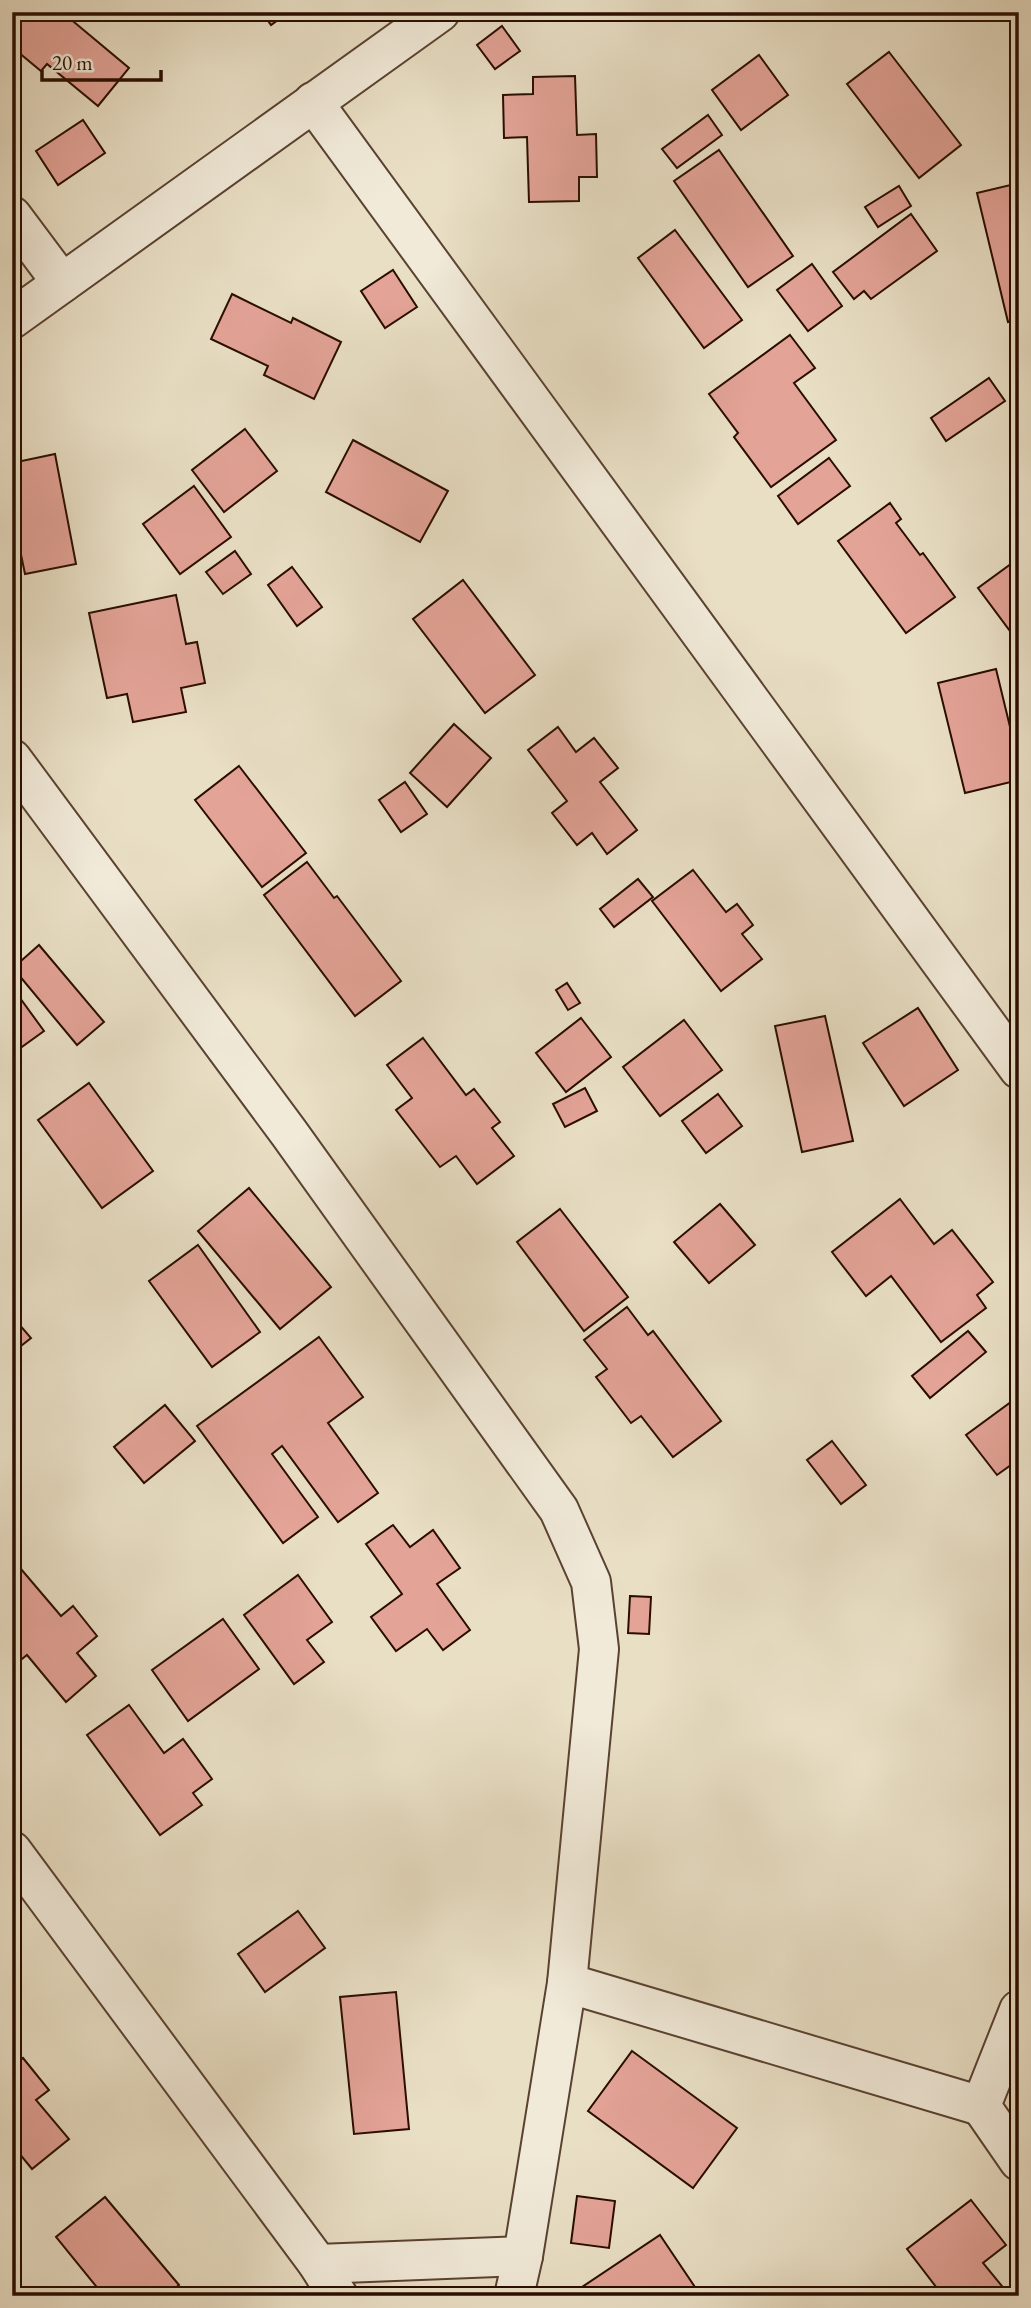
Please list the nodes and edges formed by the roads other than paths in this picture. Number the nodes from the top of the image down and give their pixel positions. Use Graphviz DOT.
graph roads {
  1 [pos="440,12"];
  2 [pos="313,102"];
  3 [pos="12,216"];
  4 [pos="62,283"];
  5 [pos="12,319"];
  6 [pos="12,759"];
  7 [pos="1019,1069"];
  8 [pos="12,1850"];
  9 [pos="567,1983"];
  10 [pos="1019,2010"];
  11 [pos="981,2106"];
  12 [pos="1019,2161"];
  13 [pos="523,2256"];
  14 [pos="318,2264"];
  15 [pos="338,2296"];
  16 [pos="513,2296"];
  1 -- 2 [label="street"];
  2 -- 4 [label="street"];
  2 -- 7 [label="street"];
  3 -- 4 [label="street"];
  4 -- 5 [label="street"];
  6 -- 9 [label="street"];
  8 -- 14 [label="street"];
  9 -- 11 [label="street"];
  9 -- 13 [label="street"];
  10 -- 11 [label="street"];
  11 -- 12 [label="street"];
  13 -- 14 [label="street"];
  13 -- 16 [label="street"];
  14 -- 15 [label="street"];
}
